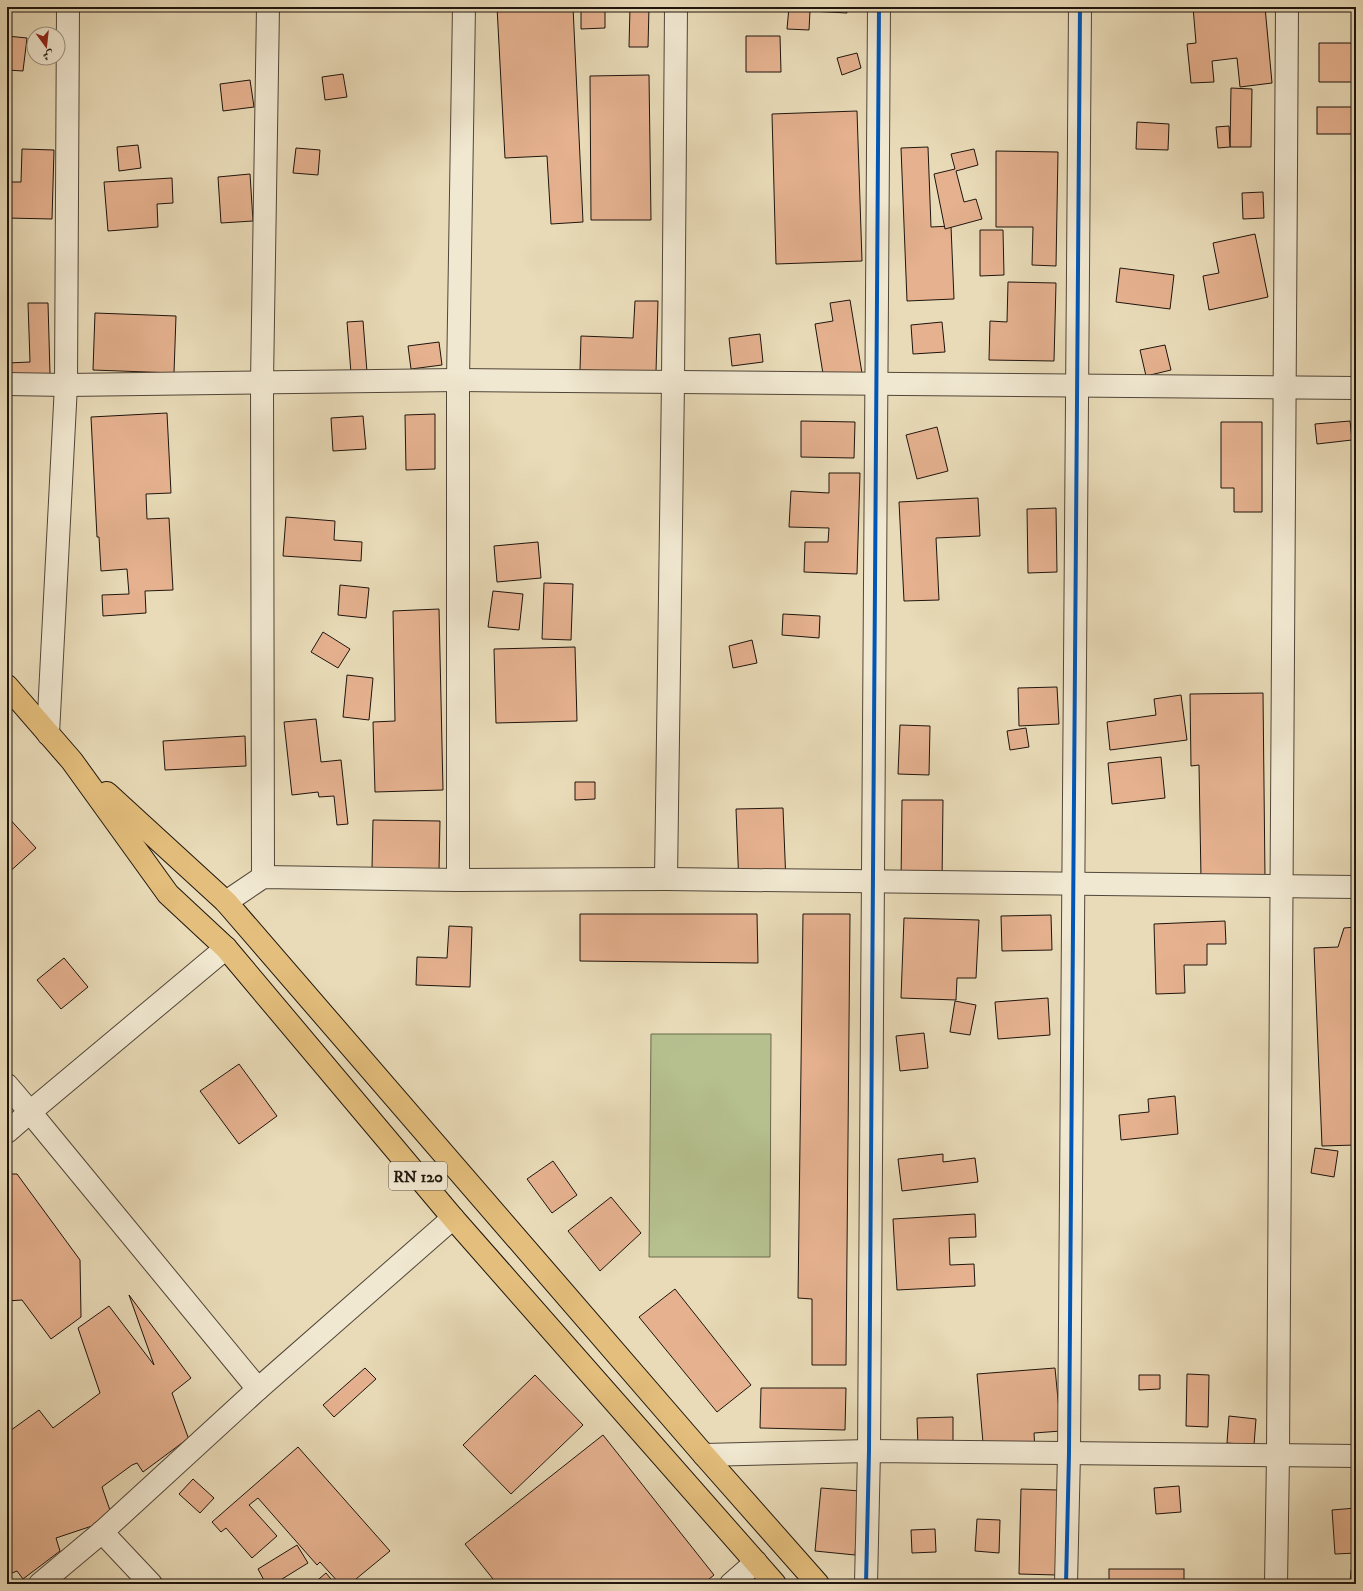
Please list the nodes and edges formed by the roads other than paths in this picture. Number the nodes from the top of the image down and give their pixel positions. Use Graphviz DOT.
graph roads {
  1 [pos="68,7"];
  2 [pos="268,7"];
  3 [pos="464,7"];
  4 [pos="676,7"];
  5 [pos="879,7"];
  6 [pos="1080,7"];
  7 [pos="1287,7"];
  8 [pos="458,380"];
  9 [pos="262,382"];
  10 [pos="673,382"];
  11 [pos="7,384"];
  12 [pos="66,385"];
  13 [pos="876,385"];
  14 [pos="1077,386"];
  15 [pos="1356,388"];
  16 [pos="1284,389"];
  17 [pos="7,686"];
  18 [pos="48,734"];
  19 [pos="72,761"];
  20 [pos="263,877"];
  21 [pos="666,879"];
  22 [pos="458,880"];
  23 [pos="872,881"];
  24 [pos="1073,884"];
  25 [pos="1282,886"];
  26 [pos="1356,887"];
  27 [pos="226,902"];
  28 [pos="226,948"];
  29 [pos="7,1085"];
  30 [pos="30,1112"];
  31 [pos="7,1132"];
  32 [pos="453,1218"];
  33 [pos="258,1389"];
  34 [pos="869,1451"];
  35 [pos="1069,1453"];
  36 [pos="704,1455"];
  37 [pos="1278,1455"];
  38 [pos="1356,1456"];
  39 [pos="102,1532"];
  40 [pos="756,1562"];
  41 [pos="40,1584"];
  42 [pos="151,1584"];
  43 [pos="731,1584"];
  44 [pos="775,1584"];
  45 [pos="818,1584"];
  46 [pos="866,1584"];
  47 [pos="1066,1584"];
  48 [pos="1276,1584"];
  1 -- 12 [label="street"];
  2 -- 9 [label="street"];
  3 -- 8 [label="street"];
  4 -- 10 [label="street"];
  5 -- 13 [label="street"];
  6 -- 14 [label="street"];
  7 -- 16 [label="street"];
  8 -- 9 [label="street"];
  8 -- 10 [label="street"];
  8 -- 22 [label="street"];
  9 -- 12 [label="street"];
  9 -- 20 [label="street"];
  10 -- 13 [label="street"];
  10 -- 21 [label="street"];
  11 -- 12 [label="street"];
  12 -- 18 [label="street"];
  13 -- 14 [label="street"];
  13 -- 23 [label="street"];
  14 -- 16 [label="street"];
  14 -- 24 [label="street"];
  15 -- 16 [label="street"];
  16 -- 25 [label="street"];
  17 -- 18 [label="main road, RN 120"];
  18 -- 19 [label="main road, RN 120"];
  19 -- 27 [label="main road"];
  19 -- 28 [label="main road, RN 120"];
  20 -- 22 [label="street"];
  20 -- 27 [label="street"];
  21 -- 22 [label="street"];
  21 -- 23 [label="street"];
  23 -- 24 [label="street"];
  23 -- 34 [label="street"];
  24 -- 25 [label="street"];
  24 -- 35 [label="street"];
  25 -- 26 [label="street"];
  25 -- 37 [label="street"];
  27 -- 36 [label="main road"];
  28 -- 30 [label="street"];
  28 -- 32 [label="main road, RN 120"];
  29 -- 30 [label="street"];
  30 -- 31 [label="street"];
  30 -- 33 [label="street"];
  32 -- 33 [label="street"];
  32 -- 40 [label="main road, RN 120"];
  33 -- 39 [label="street"];
  34 -- 35 [label="street"];
  34 -- 36 [label="street"];
  34 -- 46 [label="street"];
  35 -- 37 [label="street"];
  35 -- 47 [label="street"];
  36 -- 45 [label="main road"];
  37 -- 38 [label="street"];
  37 -- 48 [label="street"];
  39 -- 41 [label="street"];
  39 -- 42 [label="street"];
  40 -- 43 [label="street"];
  40 -- 44 [label="main road, RN 120"];
}
